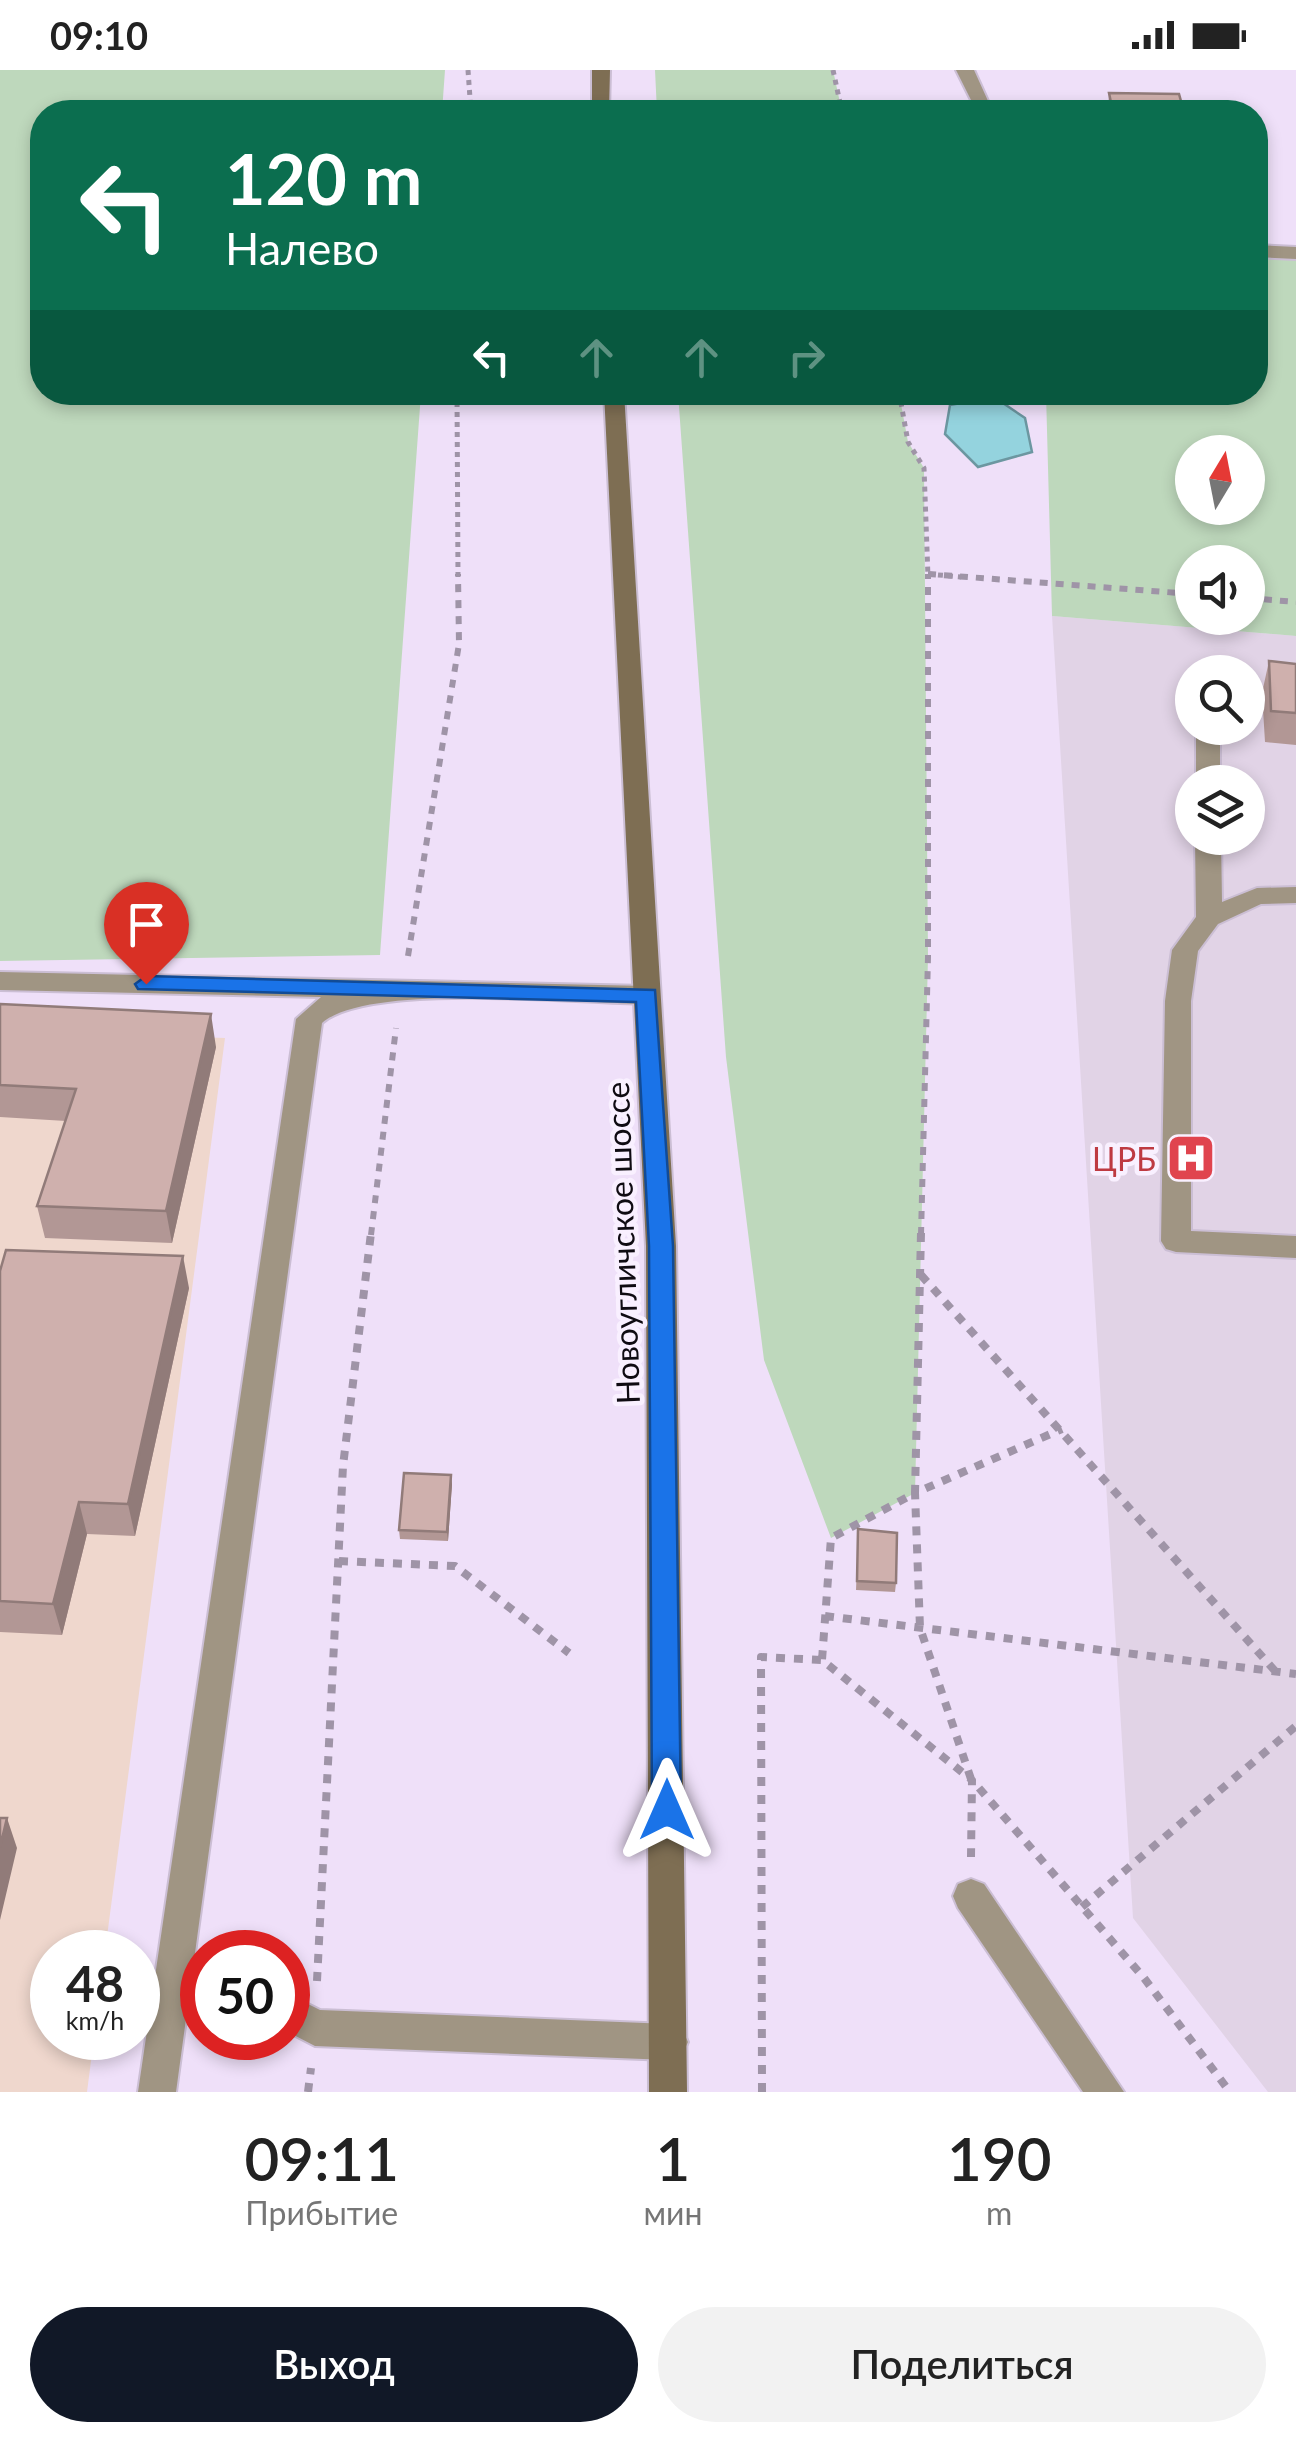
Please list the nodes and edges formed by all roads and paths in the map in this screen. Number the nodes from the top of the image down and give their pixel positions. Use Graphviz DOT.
graph roads {
  1 [pos="468,70"];
  2 [pos="601,70"];
  3 [pos="834,70"];
  4 [pos="966,70"];
  5 [pos="471,100"];
  6 [pos="601,100"];
  7 [pos="840,100"];
  8 [pos="980,100"];
  9 [pos="1268,252"];
  10 [pos="1296,253"];
  11 [pos="457,405"];
  12 [pos="615,405"];
  13 [pos="901,405"];
  14 [pos="928,574"];
  15 [pos="1175,593"];
  16 [pos="1265,599"];
  17 [pos="1296,602"];
  18 [pos="1208,855"];
  19 [pos="1296,895"];
  20 [pos="1209,918"];
  21 [pos="0,981"];
  22 [pos="402,988"];
  23 [pos="647,995"];
  24 [pos="1296,1247"];
  25 [pos="920,1274"];
  26 [pos="1062,1430"];
  27 [pos="916,1493"];
  28 [pos="338,1561"];
  29 [pos="826,1616"];
  30 [pos="920,1628"];
  31 [pos="568,1653"];
  32 [pos="822,1660"];
  33 [pos="1276,1672"];
  34 [pos="1296,1674"];
  35 [pos="1296,1726"];
  36 [pos="972,1780"];
  37 [pos="979,1788"];
  38 [pos="971,1896"];
  39 [pos="1082,1906"];
  40 [pos="193,1930"];
  41 [pos="308,1930"];
  42 [pos="180,1994"];
  43 [pos="310,2021"];
  44 [pos="669,2042"];
  45 [pos="305,2060"];
  46 [pos="157,2092"];
  47 [pos="308,2092"];
  48 [pos="668,2092"];
  49 [pos="762,2092"];
  50 [pos="1105,2092"];
  51 [pos="1230,2092"];
  1 -- 5 [label="path"];
  2 -- 6 [label="main road"];
  3 -- 7 [label="path"];
  4 -- 8 [label="street"];
  9 -- 10 [label="street"];
  11 -- 22 [label="path"];
  12 -- 23 [label="main road, Новоугличское шоссе"];
  13 -- 14 [label="path"];
  14 -- 15 [label="path"];
  14 -- 25 [label="path"];
  16 -- 17 [label="path"];
  18 -- 20 [label="street"];
  19 -- 20 [label="street"];
  20 -- 24 [label="street"];
  21 -- 22 [label="street"];
  22 -- 23 [label="street"];
  22 -- 28 [label="path"];
  22 -- 40 [label="street"];
  23 -- 44 [label="main road, Новоугличское шоссе"];
  25 -- 26 [label="path"];
  25 -- 27 [label="path"];
  26 -- 27 [label="path"];
  26 -- 33 [label="path"];
  27 -- 29 [label="path"];
  27 -- 30 [label="path"];
  28 -- 31 [label="path"];
  28 -- 41 [label="path"];
  29 -- 30 [label="path"];
  29 -- 32 [label="path"];
  30 -- 33 [label="path"];
  30 -- 36 [label="path"];
  32 -- 36 [label="path"];
  32 -- 49 [label="path"];
  33 -- 34 [label="path"];
  35 -- 39 [label="path"];
  36 -- 38 [label="path"];
  37 -- 39 [label="path"];
  38 -- 50 [label="street"];
  39 -- 51 [label="path"];
  42 -- 46 [label="street"];
  43 -- 44 [label="street"];
  44 -- 48 [label="main road, Новоугличское шоссе"];
  45 -- 47 [label="path"];
}
